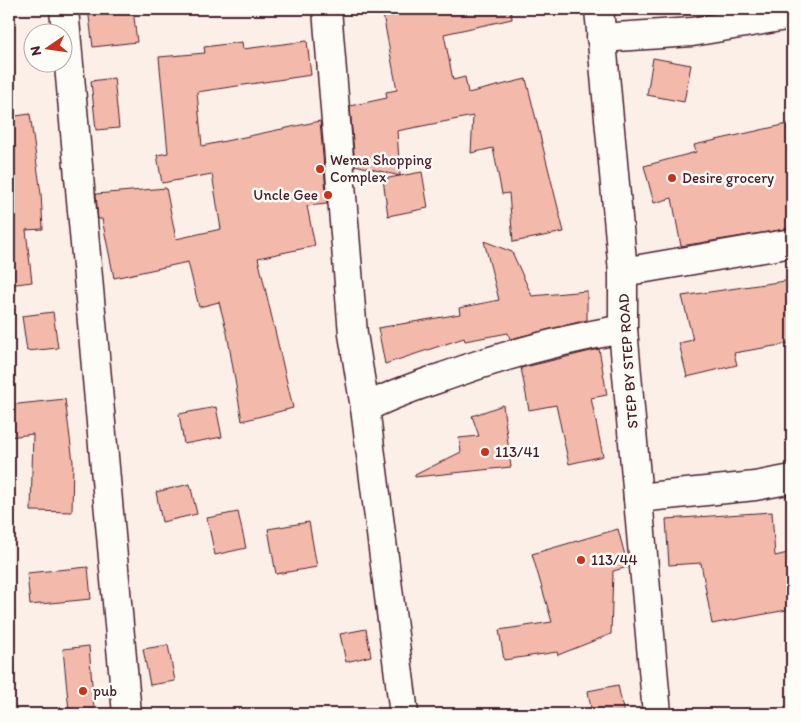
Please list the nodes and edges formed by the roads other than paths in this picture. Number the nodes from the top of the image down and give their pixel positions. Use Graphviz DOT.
graph roads {
  1 [pos="64,9"];
  2 [pos="327,9"];
  3 [pos="599,9"];
  4 [pos="792,15"];
  5 [pos="601,38"];
  6 [pos="792,243"];
  7 [pos="623,272"];
  8 [pos="623,329"];
  9 [pos="365,408"];
  10 [pos="792,479"];
  11 [pos="638,498"];
  12 [pos="127,714"];
  13 [pos="404,714"];
  14 [pos="656,714"];
  1 -- 12 [label="street"];
  2 -- 9 [label="street"];
  3 -- 5 [label="street, STEP BY STEP ROAD"];
  4 -- 5 [label="street"];
  5 -- 7 [label="street, STEP BY STEP ROAD"];
  6 -- 7 [label="street"];
  7 -- 8 [label="street, STEP BY STEP ROAD"];
  8 -- 9 [label="street"];
  8 -- 11 [label="street, STEP BY STEP ROAD"];
  9 -- 13 [label="street"];
  10 -- 11 [label="street"];
  11 -- 14 [label="street, STEP BY STEP ROAD"];
}
